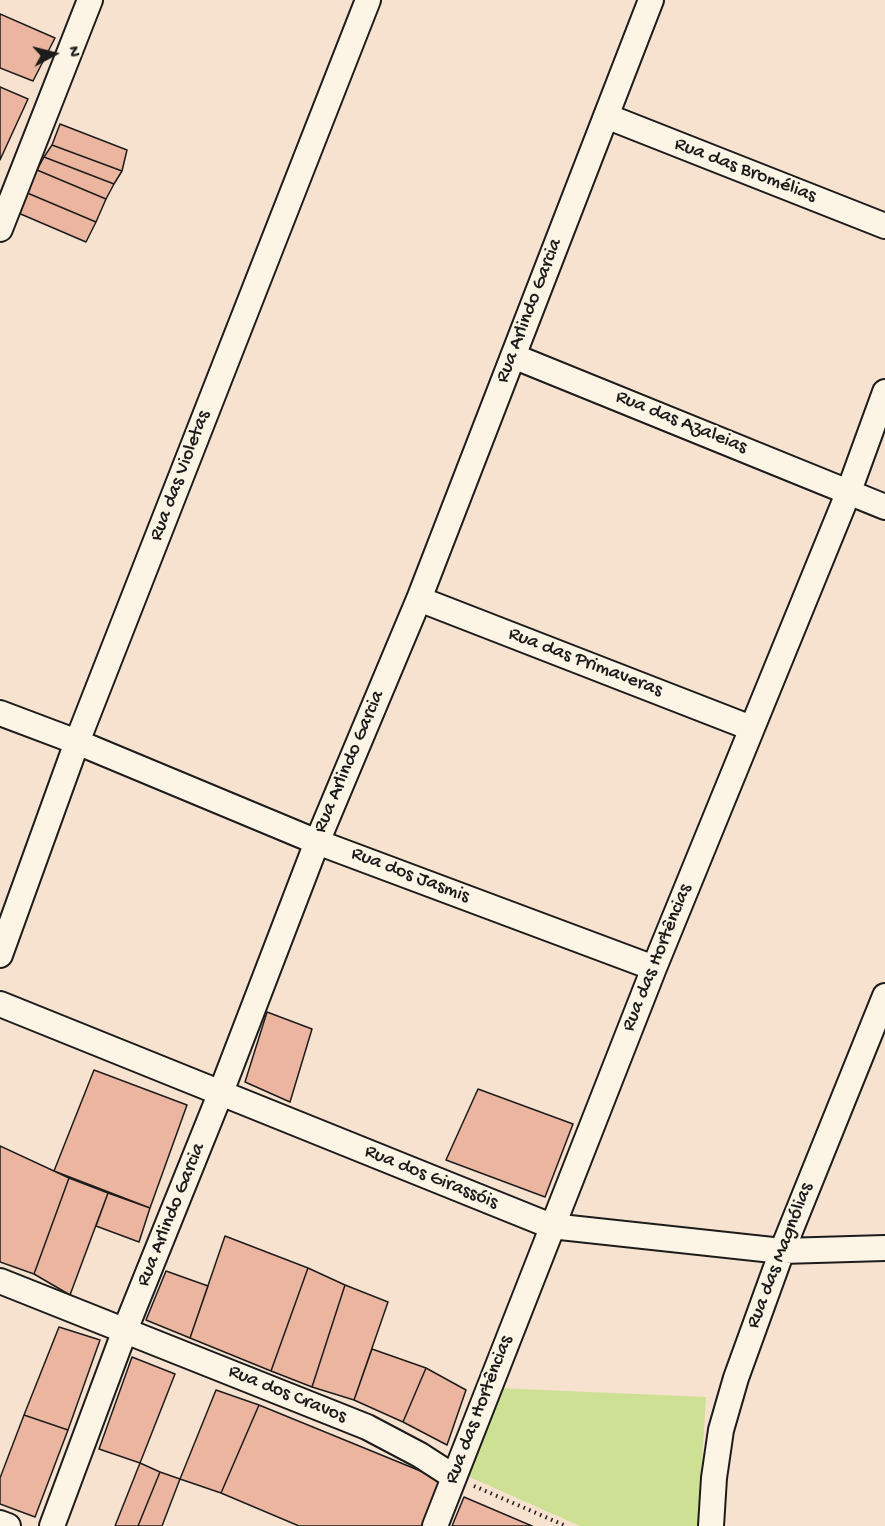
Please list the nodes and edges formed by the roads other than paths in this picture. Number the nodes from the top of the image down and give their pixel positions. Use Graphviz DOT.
graph roads {
  1 [pos="90,0"];
  2 [pos="368,0"];
  3 [pos="651,0"];
  4 [pos="606,116"];
  5 [pos="885,226"];
  6 [pos="0,229"];
  7 [pos="513,356"];
  8 [pos="885,392"];
  9 [pos="849,491"];
  10 [pos="885,507"];
  11 [pos="419,599"];
  12 [pos="0,713"];
  13 [pos="751,728"];
  14 [pos="77,742"];
  15 [pos="317,842"];
  16 [pos="0,955"];
  17 [pos="654,968"];
  18 [pos="885,996"];
  19 [pos="0,1004"];
  20 [pos="221,1092"];
  21 [pos="551,1227"];
  22 [pos="885,1248"];
  23 [pos="782,1251"];
  24 [pos="0,1281"];
  25 [pos="125,1330"];
  26 [pos="454,1477"];
  27 [pos="0,1523"];
  28 [pos="8,1526"];
  29 [pos="52,1526"];
  30 [pos="435,1526"];
  31 [pos="711,1526"];
  1 -- 6 [label="street"];
  2 -- 14 [label="street, Rua das Violetas"];
  3 -- 4 [label="street, Rua Arlindo Garcia"];
  4 -- 5 [label="street, Rua das Bromélias"];
  4 -- 7 [label="street, Rua Arlindo Garcia"];
  7 -- 9 [label="street, Rua das Azaleias"];
  7 -- 11 [label="street, Rua Arlindo Garcia"];
  8 -- 9 [label="street, Rua das Hortências"];
  9 -- 10 [label="street, Rua das Azaleias"];
  9 -- 13 [label="street, Rua das Hortências"];
  11 -- 13 [label="street, Rua das Primaveras"];
  11 -- 15 [label="street, Rua Arlindo Garcia"];
  12 -- 14 [label="street, Rua dos Jasmis"];
  13 -- 17 [label="street, Rua das Hortências"];
  14 -- 15 [label="street, Rua dos Jasmis"];
  14 -- 16 [label="street, Rua das Violetas"];
  15 -- 17 [label="street, Rua dos Jasmis"];
  15 -- 20 [label="street, Rua Arlindo Garcia"];
  17 -- 21 [label="street, Rua das Hortências"];
  18 -- 23 [label="street, Rua das Magnólias"];
  19 -- 20 [label="street, Rua dos Girassóis"];
  20 -- 21 [label="street, Rua dos Girassóis"];
  20 -- 25 [label="street, Rua Arlindo Garcia"];
  21 -- 23 [label="street, Rua dos Girassóis"];
  21 -- 26 [label="street, Rua das Hortências"];
  22 -- 23 [label="street, Rua dos Girassóis"];
  23 -- 31 [label="street, Rua das Magnólias"];
  24 -- 25 [label="street, Rua dos Cravos"];
  25 -- 26 [label="street, Rua dos Cravos"];
  25 -- 29 [label="street, Rua Arlindo Garcia"];
  26 -- 30 [label="street, Rua das Hortências"];
  27 -- 28 [label="street"];
}
